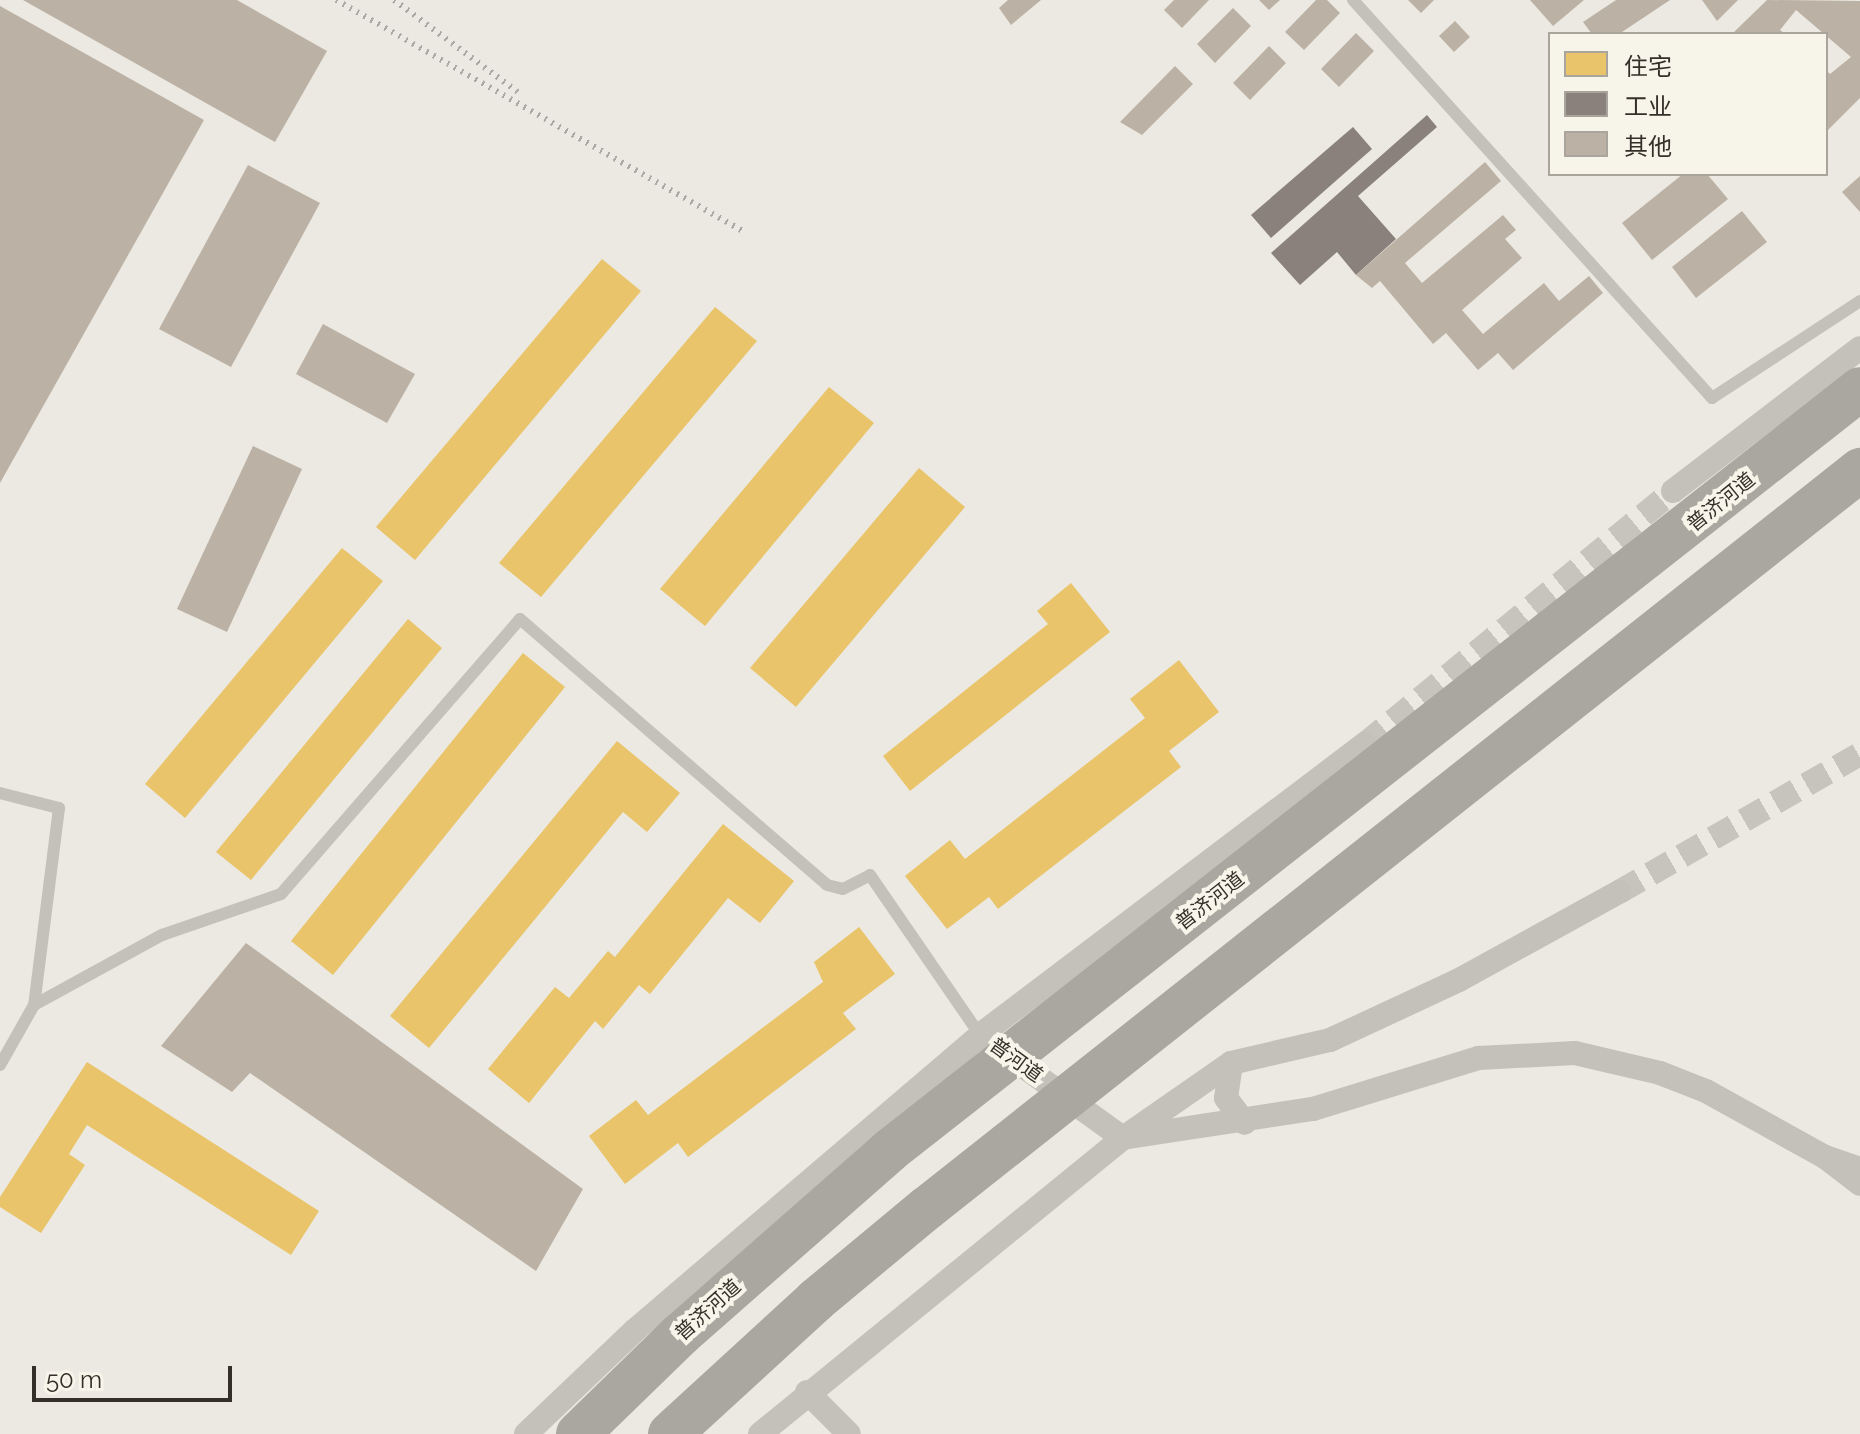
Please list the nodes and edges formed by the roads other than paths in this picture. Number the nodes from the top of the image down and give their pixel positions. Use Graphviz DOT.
graph roads {
  1 [pos="1353,0"];
  2 [pos="1860,301"];
  3 [pos="1860,348"];
  4 [pos="1860,389"];
  5 [pos="1860,470"];
  6 [pos="1673,491"];
  7 [pos="1365,744"];
  8 [pos="0,793"];
  9 [pos="1619,892"];
  10 [pos="34,1005"];
  11 [pos="980,1035"];
  12 [pos="1231,1063"];
  13 [pos="0,1065"];
  14 [pos="1245,1123"];
  15 [pos="1123,1138"];
  16 [pos="1825,1157"];
  17 [pos="1860,1169"];
  18 [pos="1860,1184"];
  19 [pos="807,1392"];
  20 [pos="526,1434"];
  21 [pos="578,1434"];
  22 [pos="670,1434"];
  23 [pos="760,1434"];
  24 [pos="849,1434"];
  1 -- 2 [label="lane"];
  3 -- 6 [label="street"];
  4 -- 21 [label="highway, 普济河道"];
  5 -- 22 [label="highway"];
  7 -- 11 [label="street"];
  8 -- 10 [label="lane"];
  9 -- 12 [label="street"];
  10 -- 11 [label="lane"];
  10 -- 13 [label="lane"];
  11 -- 15 [label="street, 普河道"];
  11 -- 20 [label="street, 普河道"];
  12 -- 14 [label="street"];
  12 -- 15 [label="street"];
  14 -- 15 [label="street"];
  14 -- 16 [label="street"];
  15 -- 19 [label="street"];
  16 -- 17 [label="street"];
  16 -- 18 [label="street"];
  19 -- 23 [label="street"];
  19 -- 24 [label="street"];
}
